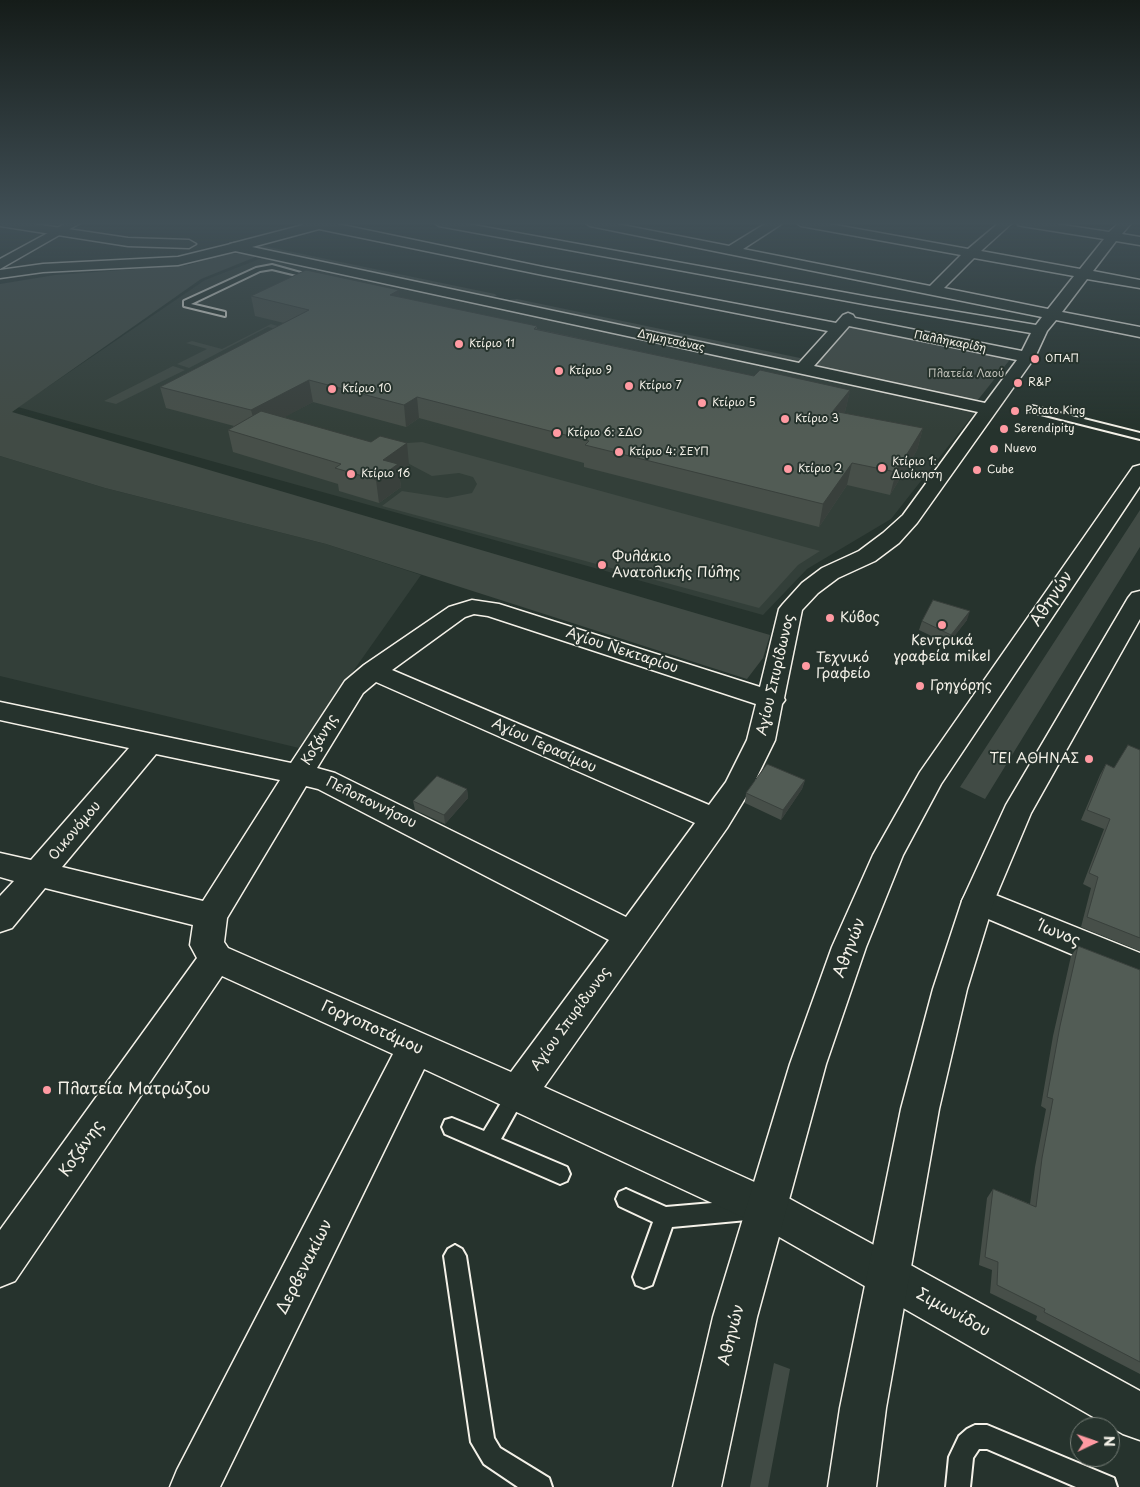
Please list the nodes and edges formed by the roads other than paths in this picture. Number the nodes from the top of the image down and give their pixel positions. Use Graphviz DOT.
graph roads {
  1 [pos="211,291"];
  2 [pos="439,291"];
  3 [pos="507,291"];
  4 [pos="658,291"];
  5 [pos="817,291"];
  6 [pos="884,291"];
  7 [pos="935,291"];
  8 [pos="1071,291"];
  9 [pos="510,292"];
  10 [pos="869,301"];
  11 [pos="492,303"];
  12 [pos="222,314"];
  13 [pos="1053,315"];
  14 [pos="842,324"];
  15 [pos="1040,330"];
  16 [pos="1140,332"];
  17 [pos="1027,357"];
  18 [pos="808,363"];
  19 [pos="990,409"];
  20 [pos="1032,409"];
  21 [pos="1140,436"];
  22 [pos="1140,471"];
  23 [pos="1140,598"];
  24 [pos="472,607"];
  25 [pos="373,671"];
  26 [pos="772,700"];
  27 [pos="0,711"];
  28 [pos="150,743"];
  29 [pos="299,774"];
  30 [pos="716,820"];
  31 [pos="0,864"];
  32 [pos="39,874"];
  33 [pos="978,901"];
  34 [pos="211,916"];
  35 [pos="0,919"];
  36 [pos="632,936"];
  37 [pos="216,958"];
  38 [pos="1140,968"];
  39 [pos="416,1047"];
  40 [pos="517,1094"];
  41 [pos="452,1127"];
  42 [pos="488,1143"];
  43 [pos="560,1174"];
  44 [pos="626,1199"];
  45 [pos="767,1208"];
  46 [pos="665,1217"];
  47 [pos="455,1256"];
  48 [pos="0,1266"];
  49 [pos="887,1275"];
  50 [pos="644,1277"];
  51 [pos="1140,1417"];
  52 [pos="194,1487"];
  53 [pos="540,1487"];
  54 [pos="697,1487"];
  55 [pos="852,1487"];
  56 [pos="958,1487"];
  57 [pos="1104,1487"];
  1 -- 12 [label="lane"];
  2 -- 11 [label="main road, Δημητσάνας"];
  3 -- 9 [label="main road, Δημητσάνας"];
  4 -- 14 [label="main road, Παλληκαρίδη"];
  5 -- 10 [label="main road"];
  6 -- 10 [label="main road"];
  7 -- 13 [label="main road"];
  8 -- 13 [label="main road, Αγίου Σπυρίδωνος"];
  9 -- 11 [label="main road"];
  9 -- 18 [label="main road, Δημητσάνας"];
  10 -- 14 [label="main road"];
  10 -- 15 [label="main road"];
  11 -- 18 [label="main road, Δημητσάνας"];
  13 -- 15 [label="main road, Αγίου Σπυρίδωνος"];
  13 -- 16 [label="main road"];
  14 -- 17 [label="main road, Παλληκαρίδη"];
  14 -- 18 [label="main road"];
  15 -- 17 [label="main road, Αγίου Σπυρίδωνος"];
  17 -- 19 [label="main road, Αγίου Σπυρίδωνος"];
  18 -- 19 [label="main road, Δημητσάνας"];
  19 -- 26 [label="main road, Αγίου Σπυρίδωνος"];
  20 -- 21 [label="lane"];
  22 -- 45 [label="main road, Αθηνών"];
  23 -- 33 [label="main road"];
  24 -- 25 [label="main road, Κοζάνης"];
  24 -- 26 [label="main road, Αγίου Νεκταρίου"];
  25 -- 29 [label="main road, Κοζάνης"];
  25 -- 30 [label="main road, Αγίου Γερασίμου"];
  26 -- 30 [label="main road, Αγίου Σπυρίδωνος"];
  27 -- 28 [label="main road, Πελοποννήσου"];
  28 -- 29 [label="main road, Πελοποννήσου"];
  28 -- 32 [label="main road, Οικονόμου"];
  29 -- 34 [label="main road, Κοζάνης"];
  29 -- 36 [label="main road, Πελοποννήσου"];
  30 -- 36 [label="main road, Αγίου Σπυρίδωνος"];
  31 -- 32 [label="main road"];
  32 -- 34 [label="main road"];
  32 -- 35 [label="main road, Οικονόμου"];
  33 -- 38 [label="main road, Ίωνος"];
  33 -- 49 [label="main road"];
  34 -- 37 [label="main road"];
  36 -- 40 [label="main road, Αγίου Σπυρίδωνος"];
  37 -- 39 [label="main road, Γοργοποτάμου"];
  37 -- 48 [label="main road, Κοζάνης"];
  39 -- 40 [label="main road, Γοργοποτάμου"];
  39 -- 52 [label="main road, Δερβενακίων"];
  40 -- 42 [label="lane"];
  40 -- 45 [label="main road, Γοργοποτάμου"];
  41 -- 42 [label="lane"];
  42 -- 43 [label="lane"];
  44 -- 46 [label="lane"];
  45 -- 46 [label="lane"];
  45 -- 49 [label="main road, Σιμωνίδου"];
  45 -- 54 [label="main road, Αθηνών"];
  46 -- 50 [label="lane"];
  47 -- 53 [label="lane"];
  49 -- 51 [label="main road, Σιμωνίδου"];
  49 -- 55 [label="main road"];
  56 -- 57 [label="lane"];
}
